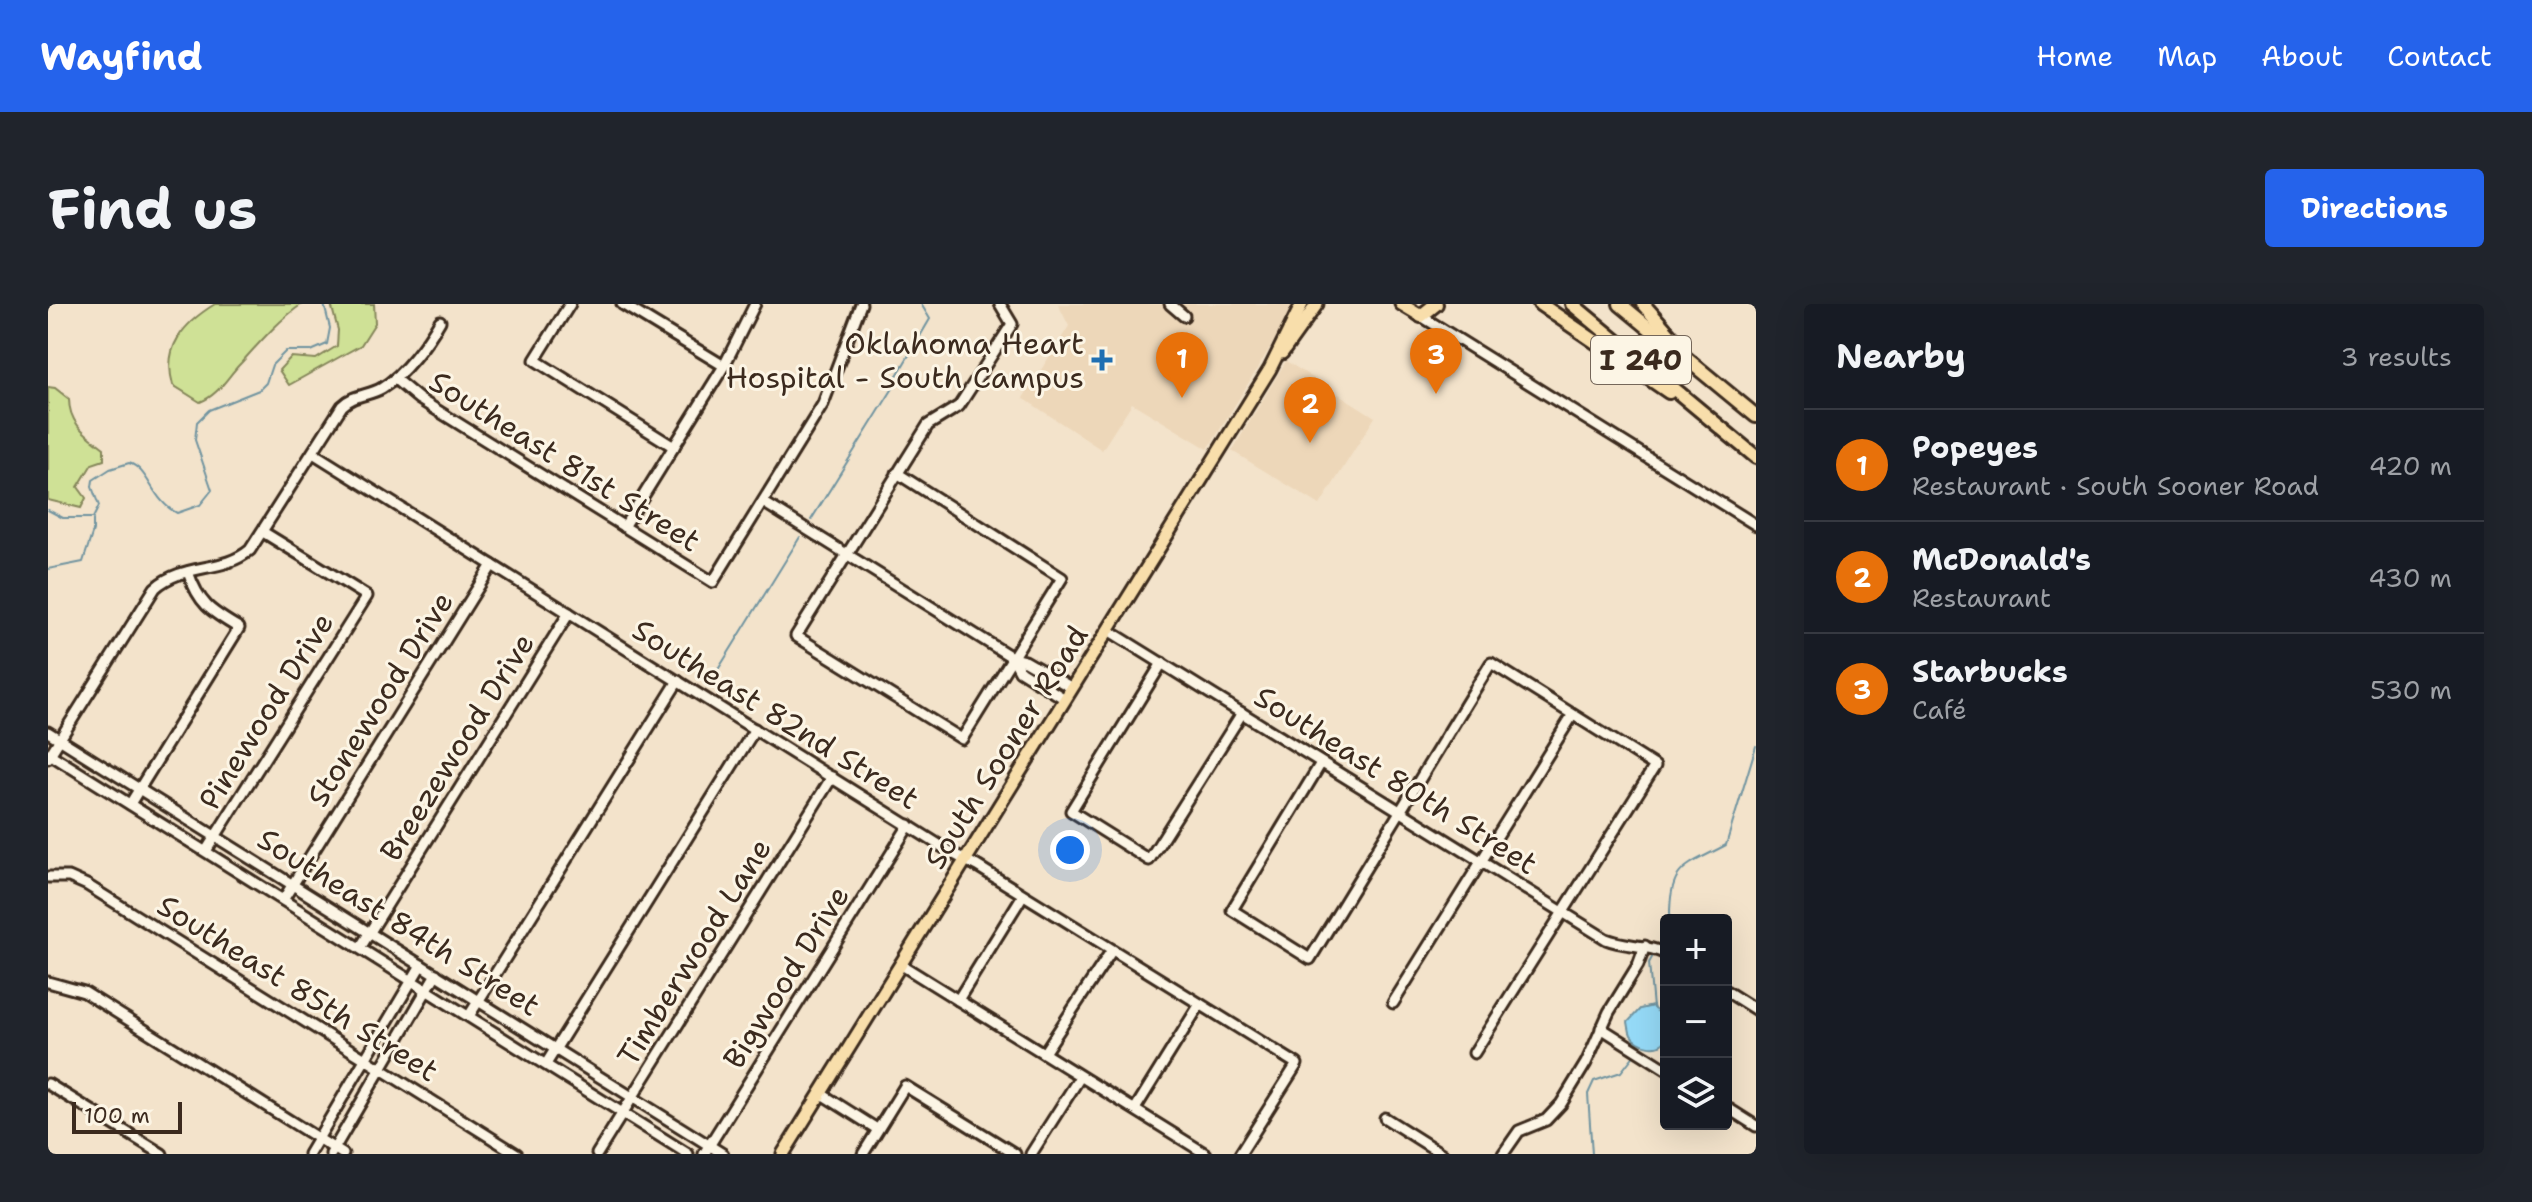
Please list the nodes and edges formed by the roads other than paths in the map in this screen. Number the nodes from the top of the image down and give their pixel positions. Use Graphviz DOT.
graph roads {
  1 [pos="570,304"];
  2 [pos="622,304"];
  3 [pos="755,304"];
  4 [pos="861,304"];
  5 [pos="1000,304"];
  6 [pos="1170,304"];
  7 [pos="1302,304"];
  8 [pos="1317,304"];
  9 [pos="1401,304"];
  10 [pos="1436,304"];
  11 [pos="1540,304"];
  12 [pos="1572,304"];
  13 [pos="1620,304"];
  14 [pos="1643,304"];
  15 [pos="1184,316"];
  16 [pos="1421,316"];
  17 [pos="440,321"];
  18 [pos="724,366"];
  19 [pos="1271,366"];
  20 [pos="1699,368"];
  21 [pos="395,379"];
  22 [pos="1756,416"];
  23 [pos="1710,417"];
  24 [pos="674,447"];
  25 [pos="313,453"];
  26 [pos="1756,457"];
  27 [pos="897,473"];
  28 [pos="763,502"];
  29 [pos="1756,525"];
  30 [pos="624,527"];
  31 [pos="263,532"];
  32 [pos="847,555"];
  33 [pos="492,565"];
  34 [pos="188,572"];
  35 [pos="569,613"];
  36 [pos="1108,630"];
  37 [pos="1013,658"];
  38 [pos="1162,663"];
  39 [pos="678,681"];
  40 [pos="1068,693"];
  41 [pos="1242,713"];
  42 [pos="1572,716"];
  43 [pos="755,729"];
  44 [pos="48,732"];
  45 [pos="59,739"];
  46 [pos="49,755"];
  47 [pos="1321,763"];
  48 [pos="832,777"];
  49 [pos="139,788"];
  50 [pos="130,804"];
  51 [pos="1401,812"];
  52 [pos="909,825"];
  53 [pos="216,836"];
  54 [pos="206,851"];
  55 [pos="965,859"];
  56 [pos="1481,862"];
  57 [pos="48,877"];
  58 [pos="293,884"];
  59 [pos="1023,895"];
  60 [pos="283,900"];
  61 [pos="1563,912"];
  62 [pos="370,932"];
  63 [pos="1648,947"];
  64 [pos="360,948"];
  65 [pos="1112,950"];
  66 [pos="1660,952"];
  67 [pos="900,964"];
  68 [pos="421,965"];
  69 [pos="436,974"];
  70 [pos="411,980"];
  71 [pos="48,982"];
  72 [pos="427,990"];
  73 [pos="1732,995"];
  74 [pos="478,1000"];
  75 [pos="958,1000"];
  76 [pos="1393,1003"];
  77 [pos="1200,1004"];
  78 [pos="1756,1010"];
  79 [pos="469,1016"];
  80 [pos="1601,1028"];
  81 [pos="556,1048"];
  82 [pos="1044,1053"];
  83 [pos="1474,1053"];
  84 [pos="365,1059"];
  85 [pos="546,1064"];
  86 [pos="1660,1065"];
  87 [pos="381,1068"];
  88 [pos="1080,1077"];
  89 [pos="48,1084"];
  90 [pos="820,1093"];
  91 [pos="632,1097"];
  92 [pos="1135,1109"];
  93 [pos="1732,1111"];
  94 [pos="622,1113"];
  95 [pos="1385,1118"];
  96 [pos="1756,1126"];
  97 [pos="877,1129"];
  98 [pos="318,1138"];
  99 [pos="707,1150"];
  100 [pos="336,1152"];
  101 [pos="162,1154"];
  102 [pos="309,1154"];
  103 [pos="517,1154"];
  104 [pos="597,1154"];
  105 [pos="688,1154"];
  106 [pos="723,1154"];
  107 [pos="783,1154"];
  108 [pos="863,1154"];
  109 [pos="1015,1154"];
  110 [pos="1031,1154"];
  111 [pos="1206,1154"];
  112 [pos="1240,1154"];
  113 [pos="1442,1154"];
  114 [pos="1503,1154"];
  1 -- 24 [label="street"];
  2 -- 18 [label="street"];
  3 -- 18 [label="street"];
  4 -- 28 [label="street"];
  5 -- 27 [label="street"];
  6 -- 15 [label="street"];
  7 -- 19 [label="main road, South Sooner Road"];
  8 -- 19 [label="main road, South Sooner Road"];
  9 -- 16 [label="main road"];
  10 -- 16 [label="highway"];
  11 -- 23 [label="highway"];
  12 -- 23 [label="highway, I 240"];
  13 -- 20 [label="highway, I 240"];
  14 -- 20 [label="highway"];
  16 -- 29 [label="street"];
  17 -- 21 [label="street"];
  18 -- 24 [label="street"];
  19 -- 36 [label="main road, South Sooner Road"];
  20 -- 22 [label="highway, I 240"];
  21 -- 25 [label="street"];
  21 -- 30 [label="street, Southeast 81st Street"];
  23 -- 26 [label="highway, I 240"];
  24 -- 30 [label="street"];
  25 -- 31 [label="street"];
  25 -- 33 [label="street, Southeast 82nd Street"];
  27 -- 32 [label="street"];
  27 -- 37 [label="street"];
  28 -- 30 [label="street, Southeast 81st Street"];
  28 -- 32 [label="street"];
  31 -- 34 [label="street"];
  31 -- 53 [label="street, Pinewood Drive"];
  32 -- 37 [label="street"];
  32 -- 37 [label="street"];
  33 -- 35 [label="street, Southeast 82nd Street"];
  33 -- 58 [label="street, Stonewood Drive"];
  34 -- 45 [label="street"];
  34 -- 49 [label="street"];
  35 -- 39 [label="street, Southeast 82nd Street"];
  35 -- 62 [label="street, Breezewood Drive"];
  36 -- 38 [label="street, Southeast 80th Street"];
  36 -- 40 [label="main road, South Sooner Road"];
  37 -- 40 [label="street"];
  38 -- 41 [label="street, Southeast 80th Street"];
  38 -- 41 [label="street"];
  39 -- 43 [label="street, Southeast 82nd Street"];
  39 -- 74 [label="street"];
  40 -- 55 [label="main road, South Sooner Road"];
  41 -- 47 [label="street, Southeast 80th Street"];
  42 -- 51 [label="street"];
  42 -- 56 [label="street"];
  42 -- 61 [label="street"];
  43 -- 48 [label="street, Southeast 82nd Street"];
  43 -- 81 [label="street"];
  44 -- 45 [label="street, Southeast 84th Street"];
  45 -- 46 [label="street"];
  45 -- 49 [label="street, Southeast 84th Street"];
  46 -- 50 [label="street, Southeast 84th Street"];
  47 -- 51 [label="street, Southeast 80th Street"];
  47 -- 51 [label="street"];
  48 -- 52 [label="street, Southeast 82nd Street"];
  48 -- 91 [label="street, Timberwood Lane"];
  49 -- 50 [label="street"];
  49 -- 53 [label="street, Southeast 84th Street"];
  50 -- 54 [label="street, Southeast 84th Street"];
  51 -- 56 [label="street, Southeast 80th Street"];
  52 -- 55 [label="street, Southeast 82nd Street"];
  52 -- 99 [label="street, Bigwood Drive"];
  53 -- 54 [label="street, Pinewood Drive"];
  53 -- 58 [label="street, Southeast 84th Street"];
  54 -- 60 [label="street, Southeast 84th Street"];
  55 -- 59 [label="street, Southeast 82nd Street"];
  55 -- 67 [label="main road, South Sooner Road"];
  56 -- 61 [label="street, Southeast 80th Street"];
  56 -- 76 [label="street"];
  57 -- 84 [label="street, Southeast 85th Street"];
  58 -- 60 [label="street, Stonewood Drive"];
  58 -- 62 [label="street, Southeast 84th Street"];
  59 -- 65 [label="street, Southeast 82nd Street"];
  59 -- 75 [label="street"];
  60 -- 64 [label="street, Southeast 84th Street"];
  61 -- 63 [label="street, Southeast 80th Street"];
  61 -- 83 [label="street"];
  62 -- 64 [label="street, Breezewood Drive"];
  62 -- 68 [label="street, Southeast 84th Street"];
  63 -- 66 [label="street, Southeast 80th Street"];
  63 -- 80 [label="street"];
  64 -- 70 [label="street, Southeast 84th Street"];
  65 -- 77 [label="street, Southeast 82nd Street"];
  65 -- 82 [label="street"];
  67 -- 75 [label="street"];
  67 -- 90 [label="main road, South Sooner Road"];
  68 -- 69 [label="street, Southeast 84th Street"];
  68 -- 70 [label="street"];
  69 -- 72 [label="street"];
  69 -- 74 [label="street, Southeast 84th Street"];
  70 -- 72 [label="street, Southeast 84th Street"];
  70 -- 84 [label="street"];
  71 -- 98 [label="street"];
  72 -- 79 [label="street, Southeast 84th Street"];
  72 -- 87 [label="street"];
  73 -- 78 [label="street"];
  74 -- 79 [label="street"];
  74 -- 81 [label="street, Southeast 84th Street"];
  75 -- 82 [label="street"];
  77 -- 92 [label="street"];
  77 -- 112 [label="street, Southeast 82nd Street"];
  79 -- 85 [label="street, Southeast 84th Street"];
  80 -- 86 [label="street"];
  80 -- 114 [label="street"];
  81 -- 85 [label="street"];
  81 -- 91 [label="street, Southeast 84th Street"];
  82 -- 88 [label="street"];
  84 -- 87 [label="street, Southeast 85th Street"];
  84 -- 98 [label="street"];
  85 -- 94 [label="street, Southeast 84th Street"];
  87 -- 100 [label="street"];
  87 -- 103 [label="street, Southeast 85th Street"];
  88 -- 92 [label="street"];
  88 -- 110 [label="street"];
  89 -- 101 [label="street"];
  90 -- 97 [label="street"];
  90 -- 107 [label="main road, South Sooner Road"];
  91 -- 94 [label="street, Timberwood Lane"];
  91 -- 99 [label="street, Southeast 84th Street"];
  92 -- 111 [label="street"];
  93 -- 96 [label="street"];
  94 -- 104 [label="street, Timberwood Lane"];
  94 -- 105 [label="street, Southeast 84th Street"];
  95 -- 113 [label="street"];
  97 -- 108 [label="street"];
  97 -- 109 [label="street"];
  98 -- 100 [label="street"];
  98 -- 102 [label="street"];
  99 -- 106 [label="street, Southeast 84th Street"];
}
